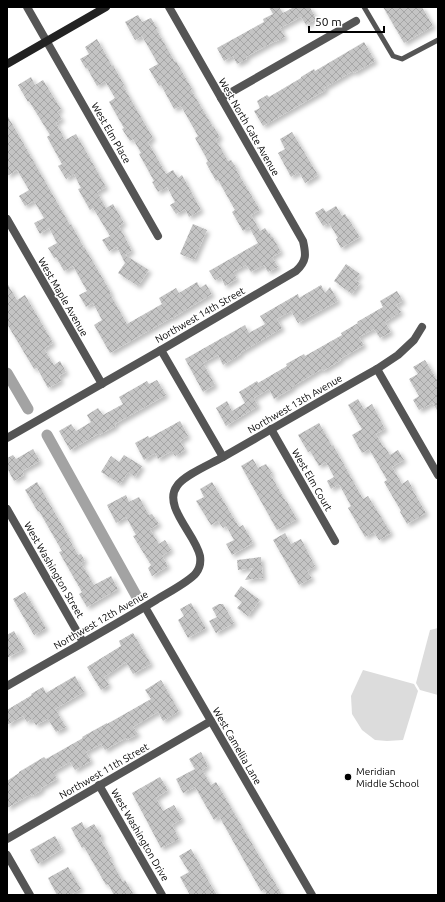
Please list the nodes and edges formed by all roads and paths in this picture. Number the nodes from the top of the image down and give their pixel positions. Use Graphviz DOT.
graph roads {
  1 [pos="26,7"];
  2 [pos="106,7"];
  3 [pos="169,7"];
  4 [pos="364,7"];
  5 [pos="356,21"];
  6 [pos="438,40"];
  7 [pos="46,41"];
  8 [pos="7,64"];
  9 [pos="221,98"];
  10 [pos="7,219"];
  11 [pos="158,236"];
  12 [pos="305,259"];
  13 [pos="422,327"];
  14 [pos="161,350"];
  15 [pos="377,369"];
  16 [pos="102,384"];
  17 [pos="271,429"];
  18 [pos="7,438"];
  19 [pos="223,457"];
  20 [pos="438,475"];
  21 [pos="7,509"];
  22 [pos="10,520"];
  23 [pos="335,541"];
  24 [pos="200,566"];
  25 [pos="145,607"];
  26 [pos="84,642"];
  27 [pos="7,686"];
  28 [pos="211,721"];
  29 [pos="99,786"];
  30 [pos="7,839"];
  31 [pos="7,855"];
  32 [pos="30,895"];
  33 [pos="162,895"];
  34 [pos="312,895"];
  1 -- 7 [label="street, West Elm Place"];
  2 -- 7 [label="main road"];
  3 -- 9 [label="street, West North Gate Avenue"];
  4 -- 6 [label="lane"];
  5 -- 9 [label="street"];
  7 -- 8 [label="main road"];
  7 -- 11 [label="street, West Elm Place"];
  9 -- 12 [label="street, West North Gate Avenue"];
  10 -- 16 [label="street, West Maple Avenue"];
  12 -- 14 [label="street, Northwest 14th Street"];
  13 -- 15 [label="street, Northwest 13th Avenue"];
  14 -- 16 [label="street, Northwest 14th Street"];
  14 -- 19 [label="street"];
  15 -- 17 [label="street, Northwest 13th Avenue"];
  15 -- 20 [label="street"];
  16 -- 18 [label="street, Northwest 14th Street"];
  17 -- 19 [label="street, Northwest 13th Avenue"];
  17 -- 23 [label="street, West Elm Court"];
  19 -- 24 [label="street, Northwest 13th Avenue"];
  21 -- 22 [label="street, West Washington Street"];
  22 -- 26 [label="street, West Washington Street"];
  24 -- 25 [label="street, Northwest 12th Avenue"];
  25 -- 26 [label="street, Northwest 12th Avenue"];
  25 -- 28 [label="street, West Camellia Lane"];
  26 -- 27 [label="street, Northwest 12th Avenue"];
  28 -- 29 [label="street, Northwest 11th Street"];
  28 -- 34 [label="street, West Camellia Lane"];
  29 -- 30 [label="street, Northwest 11th Street"];
  29 -- 33 [label="street, West Washington Drive"];
  31 -- 32 [label="street"];
}
